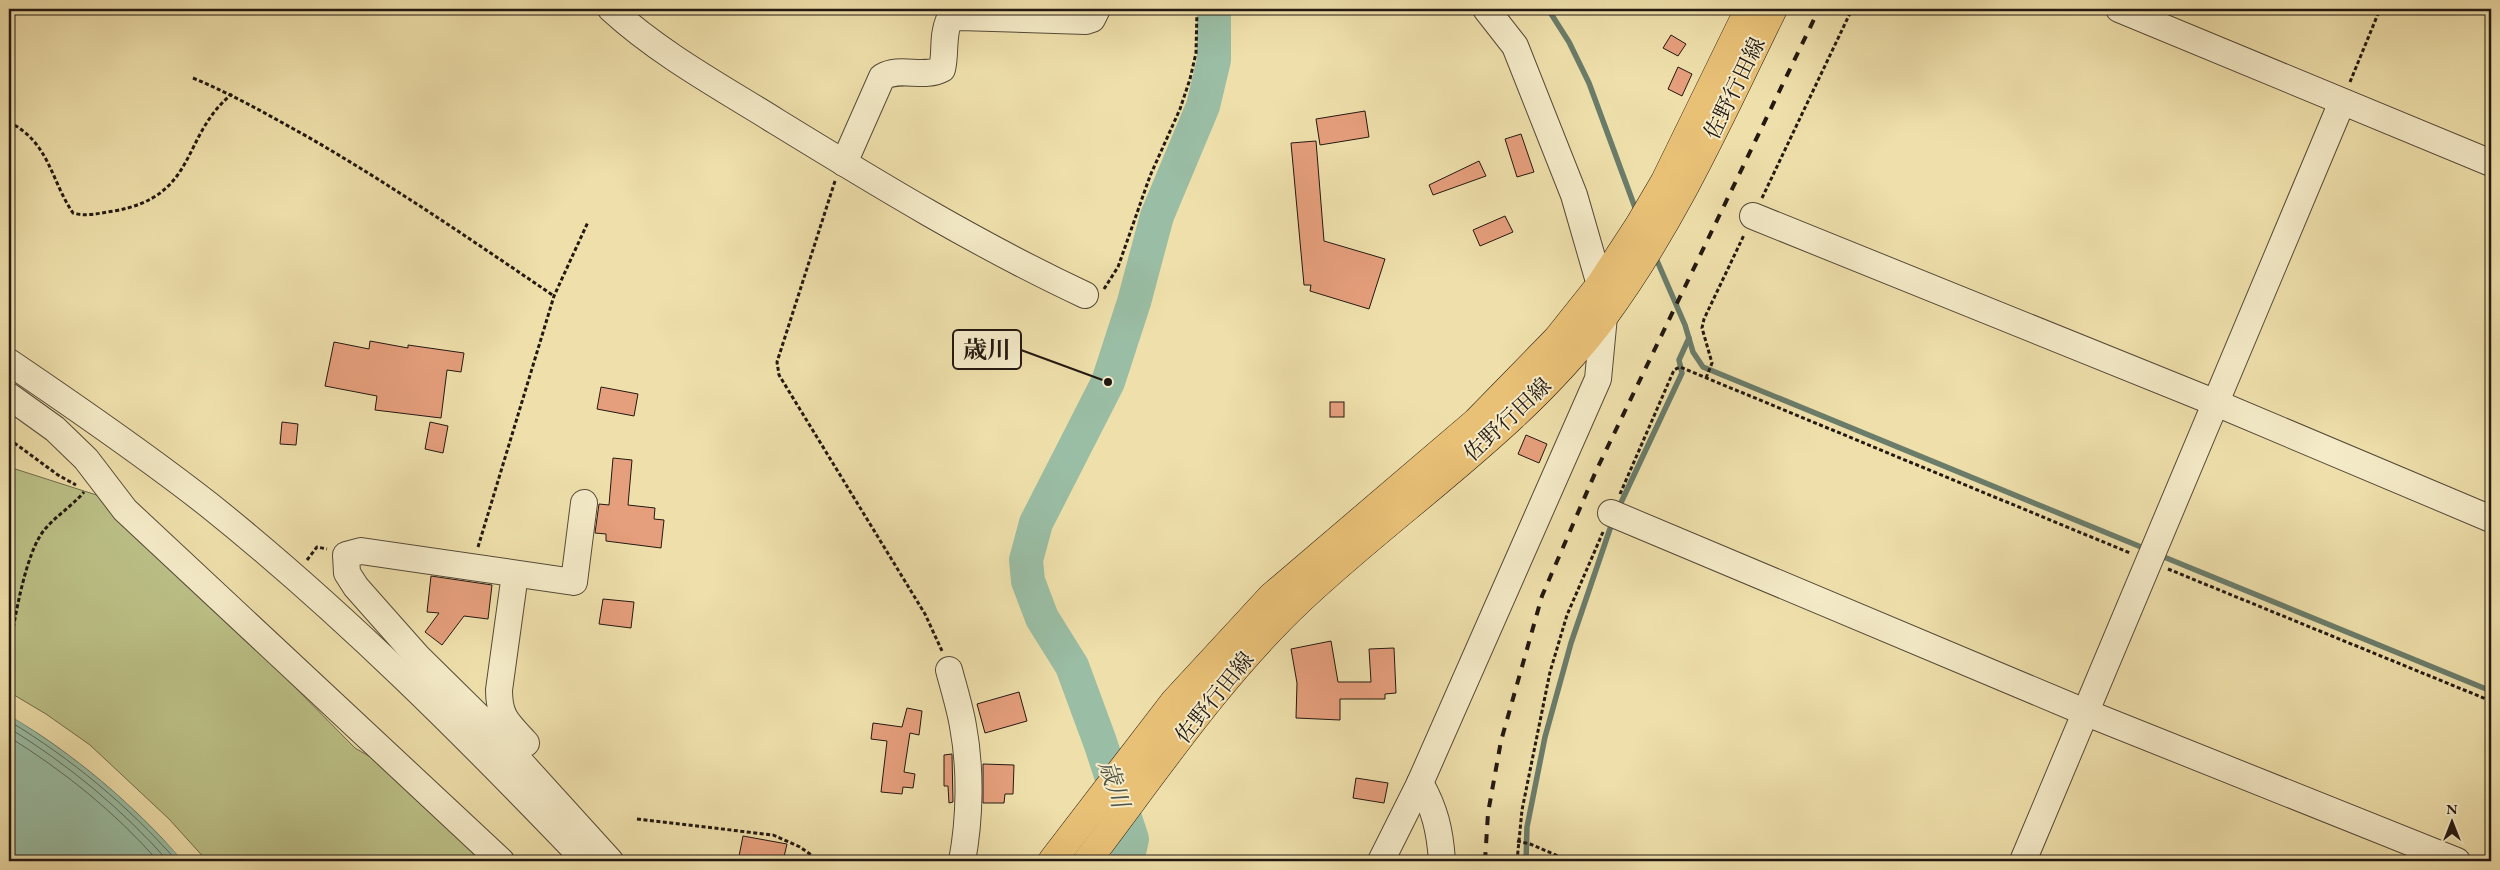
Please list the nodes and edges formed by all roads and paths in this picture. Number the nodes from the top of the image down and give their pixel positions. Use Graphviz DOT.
graph roads {
  1 [pos="611,9"];
  2 [pos="1097,9"];
  3 [pos="1198,9"];
  4 [pos="1486,9"];
  5 [pos="1749,9"];
  6 [pos="1773,9"];
  7 [pos="1852,9"];
  8 [pos="2119,9"];
  9 [pos="2380,9"];
  10 [pos="193,78"];
  11 [pos="232,94"];
  12 [pos="2342,102"];
  13 [pos="9,122"];
  14 [pos="844,163"];
  15 [pos="2491,164"];
  16 [pos="1753,216"];
  17 [pos="588,222"];
  18 [pos="1600,285"];
  19 [pos="1085,295"];
  20 [pos="554,296"];
  21 [pos="1604,316"];
  22 [pos="9,362"];
  23 [pos="1706,378"];
  24 [pos="9,396"];
  25 [pos="2216,403"];
  26 [pos="9,438"];
  27 [pos="584,503"];
  28 [pos="1611,513"];
  29 [pos="2491,519"];
  30 [pos="2149,561"];
  31 [pos="474,569"];
  32 [pos="515,574"];
  33 [pos="9,653"];
  34 [pos="949,670"];
  35 [pos="2491,701"];
  36 [pos="2087,713"];
  37 [pos="1420,783"];
  38 [pos="637,819"];
  39 [pos="1517,842"];
  40 [pos="598,856"];
  41 [pos="501,861"];
  42 [pos="820,861"];
  43 [pos="962,861"];
  44 [pos="1052,861"];
  45 [pos="1087,861"];
  46 [pos="1381,861"];
  47 [pos="1442,861"];
  48 [pos="1517,861"];
  49 [pos="1570,861"];
  50 [pos="2023,861"];
  51 [pos="2457,861"];
  1 -- 14 [label="street"];
  2 -- 14 [label="street"];
  3 -- 19 [label="path"];
  4 -- 18 [label="street"];
  5 -- 18 [label="main road, 佐野行田線"];
  6 -- 21 [label="main road, 佐野行田線"];
  7 -- 16 [label="path"];
  8 -- 12 [label="street"];
  9 -- 12 [label="path"];
  10 -- 11 [label="path"];
  11 -- 13 [label="path"];
  11 -- 20 [label="path"];
  12 -- 15 [label="street"];
  12 -- 25 [label="street"];
  14 -- 19 [label="street"];
  14 -- 34 [label="path"];
  16 -- 23 [label="path"];
  16 -- 25 [label="street"];
  17 -- 20 [label="path"];
  18 -- 21 [label="street"];
  18 -- 44 [label="main road, 佐野行田線"];
  20 -- 31 [label="path"];
  21 -- 37 [label="street"];
  21 -- 45 [label="main road, 佐野行田線"];
  22 -- 40 [label="street"];
  23 -- 28 [label="path"];
  23 -- 30 [label="path"];
  24 -- 41 [label="street"];
  25 -- 29 [label="street"];
  25 -- 30 [label="street"];
  26 -- 33 [label="path"];
  27 -- 32 [label="street"];
  28 -- 36 [label="street"];
  28 -- 39 [label="path"];
  30 -- 35 [label="path"];
  30 -- 36 [label="street"];
  31 -- 32 [label="street"];
  31 -- 40 [label="street"];
  32 -- 40 [label="street"];
  34 -- 43 [label="street"];
  36 -- 50 [label="street"];
  36 -- 51 [label="street"];
  37 -- 46 [label="street"];
  37 -- 47 [label="street"];
  38 -- 42 [label="path"];
  39 -- 48 [label="path"];
  39 -- 49 [label="path"];
}
